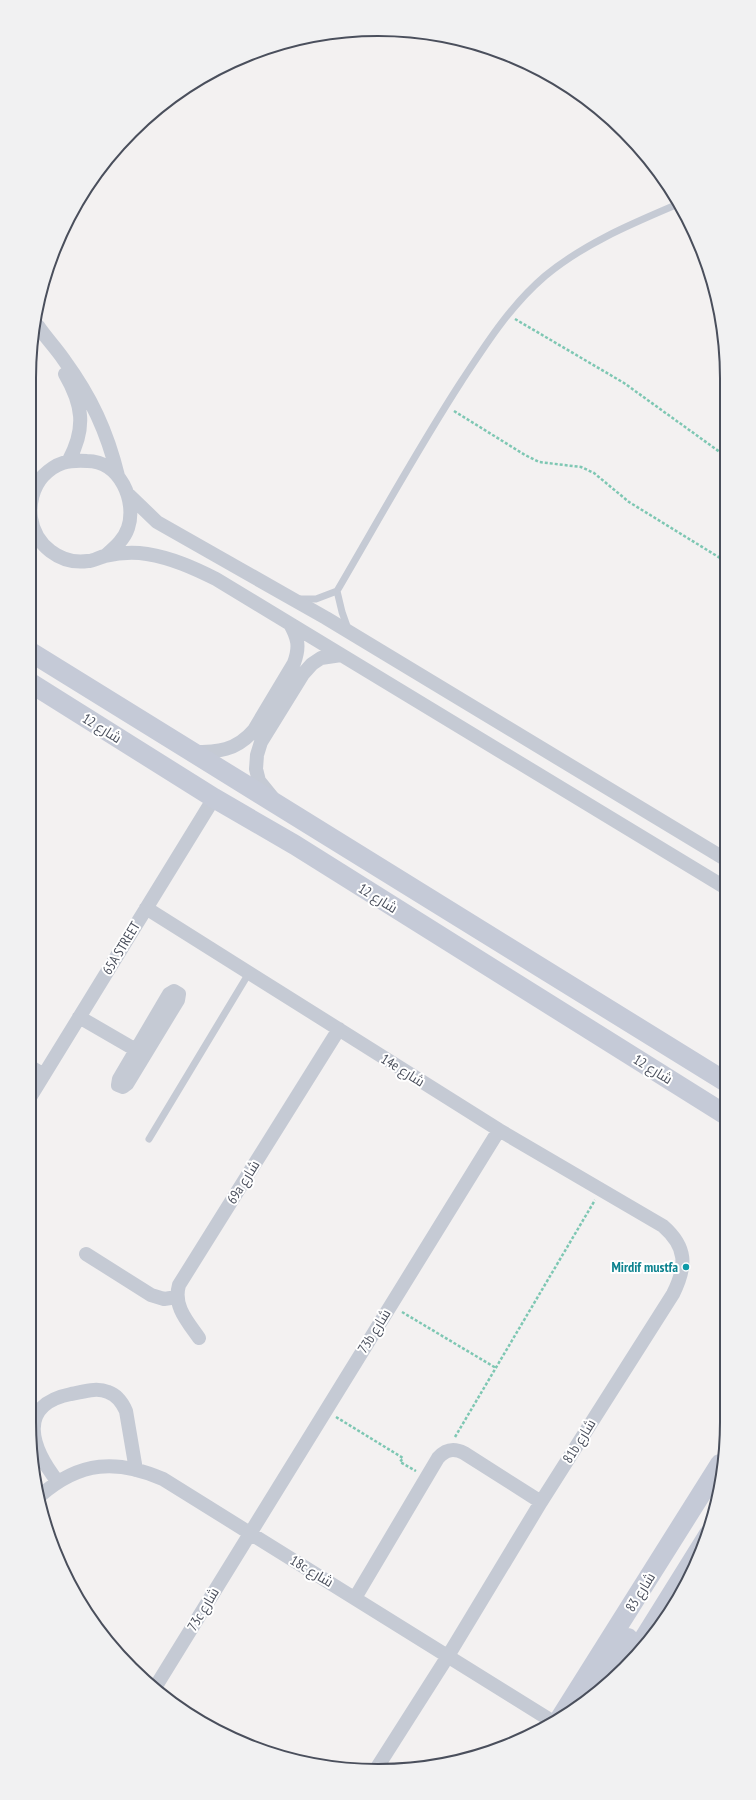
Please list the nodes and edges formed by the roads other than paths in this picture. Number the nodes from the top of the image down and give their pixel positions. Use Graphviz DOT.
graph roads {
  1 [pos="673,206"];
  2 [pos="40,331"];
  3 [pos="69,460"];
  4 [pos="118,476"];
  5 [pos="36,488"];
  6 [pos="129,494"];
  7 [pos="36,534"];
  8 [pos="105,556"];
  9 [pos="337,591"];
  10 [pos="293,598"];
  11 [pos="290,624"];
  12 [pos="350,632"];
  13 [pos="36,655"];
  14 [pos="341,655"];
  15 [pos="36,686"];
  16 [pos="192,752"];
  17 [pos="214,798"];
  18 [pos="280,806"];
  19 [pos="295,845"];
  20 [pos="720,856"];
  21 [pos="398,880"];
  22 [pos="720,884"];
  23 [pos="146,908"];
  24 [pos="446,940"];
  25 [pos="528,959"];
  26 [pos="249,973"];
  27 [pos="79,1017"];
  28 [pos="339,1029"];
  29 [pos="136,1050"];
  30 [pos="36,1070"];
  31 [pos="44,1075"];
  32 [pos="720,1078"];
  33 [pos="36,1088"];
  34 [pos="720,1111"];
  35 [pos="499,1130"];
  36 [pos="149,1139"];
  37 [pos="663,1226"];
  38 [pos="86,1254"];
  39 [pos="177,1297"];
  40 [pos="199,1338"];
  41 [pos="36,1418"];
  42 [pos="37,1449"];
  43 [pos="136,1470"];
  44 [pos="717,1470"];
  45 [pos="58,1482"];
  46 [pos="44,1493"];
  47 [pos="541,1502"];
  48 [pos="249,1533"];
  49 [pos="686,1571"];
  50 [pos="355,1598"];
  51 [pos="621,1622"];
  52 [pos="650,1628"];
  53 [pos="448,1656"];
  54 [pos="602,1680"];
  55 [pos="158,1683"];
  56 [pos="568,1706"];
  57 [pos="548,1719"];
  58 [pos="379,1764"];
  1 -- 9 [label="lane"];
  2 -- 3 [label="street"];
  2 -- 4 [label="street"];
  3 -- 4 [label="street"];
  3 -- 5 [label="street"];
  4 -- 6 [label="street"];
  6 -- 8 [label="street"];
  6 -- 10 [label="street"];
  7 -- 8 [label="street"];
  8 -- 11 [label="street"];
  9 -- 10 [label="lane"];
  9 -- 12 [label="lane"];
  10 -- 12 [label="street"];
  11 -- 14 [label="street"];
  11 -- 16 [label="street"];
  12 -- 20 [label="street"];
  13 -- 16 [label="street, شارع 12"];
  14 -- 18 [label="street"];
  14 -- 22 [label="street"];
  15 -- 17 [label="street, شارع 12"];
  16 -- 18 [label="street, شارع 12"];
  17 -- 19 [label="street, شارع 12"];
  17 -- 23 [label="street, 65A STREET"];
  18 -- 21 [label="street, شارع 12"];
  19 -- 21 [label="street"];
  19 -- 24 [label="street, شارع 12"];
  21 -- 25 [label="street, شارع 12"];
  23 -- 26 [label="street, 14e شارع"];
  23 -- 27 [label="street, 65A STREET"];
  24 -- 25 [label="street"];
  24 -- 34 [label="street, شارع 12"];
  25 -- 32 [label="street, شارع 12"];
  26 -- 28 [label="street, 14e شارع"];
  26 -- 36 [label="lane"];
  27 -- 29 [label="street"];
  27 -- 31 [label="street, 65A STREET"];
  28 -- 35 [label="street, 14e شارع"];
  28 -- 39 [label="street, 69a شارع"];
  29 -- 29 [label="street"];
  30 -- 31 [label="street"];
  31 -- 33 [label="street, 65A STREET"];
  35 -- 37 [label="street, 14e شارع"];
  35 -- 48 [label="street, 73b شارع"];
  37 -- 47 [label="street, 81b شارع"];
  38 -- 39 [label="street"];
  39 -- 40 [label="street"];
  41 -- 43 [label="street"];
  42 -- 45 [label="street"];
  43 -- 45 [label="street, 18c شارع"];
  43 -- 48 [label="street, 18c شارع"];
  44 -- 51 [label="street, شارع 83"];
  45 -- 46 [label="street, 18c شارع"];
  47 -- 50 [label="street"];
  47 -- 53 [label="street, 81b شارع"];
  48 -- 50 [label="street, 18c شارع"];
  48 -- 55 [label="street, 73c شارع"];
  49 -- 52 [label="street, شارع 83"];
  50 -- 53 [label="street, 18c شارع"];
  51 -- 54 [label="street"];
  51 -- 56 [label="street, شارع 83"];
  53 -- 57 [label="street, 18c شارع"];
  53 -- 58 [label="street"];
}
